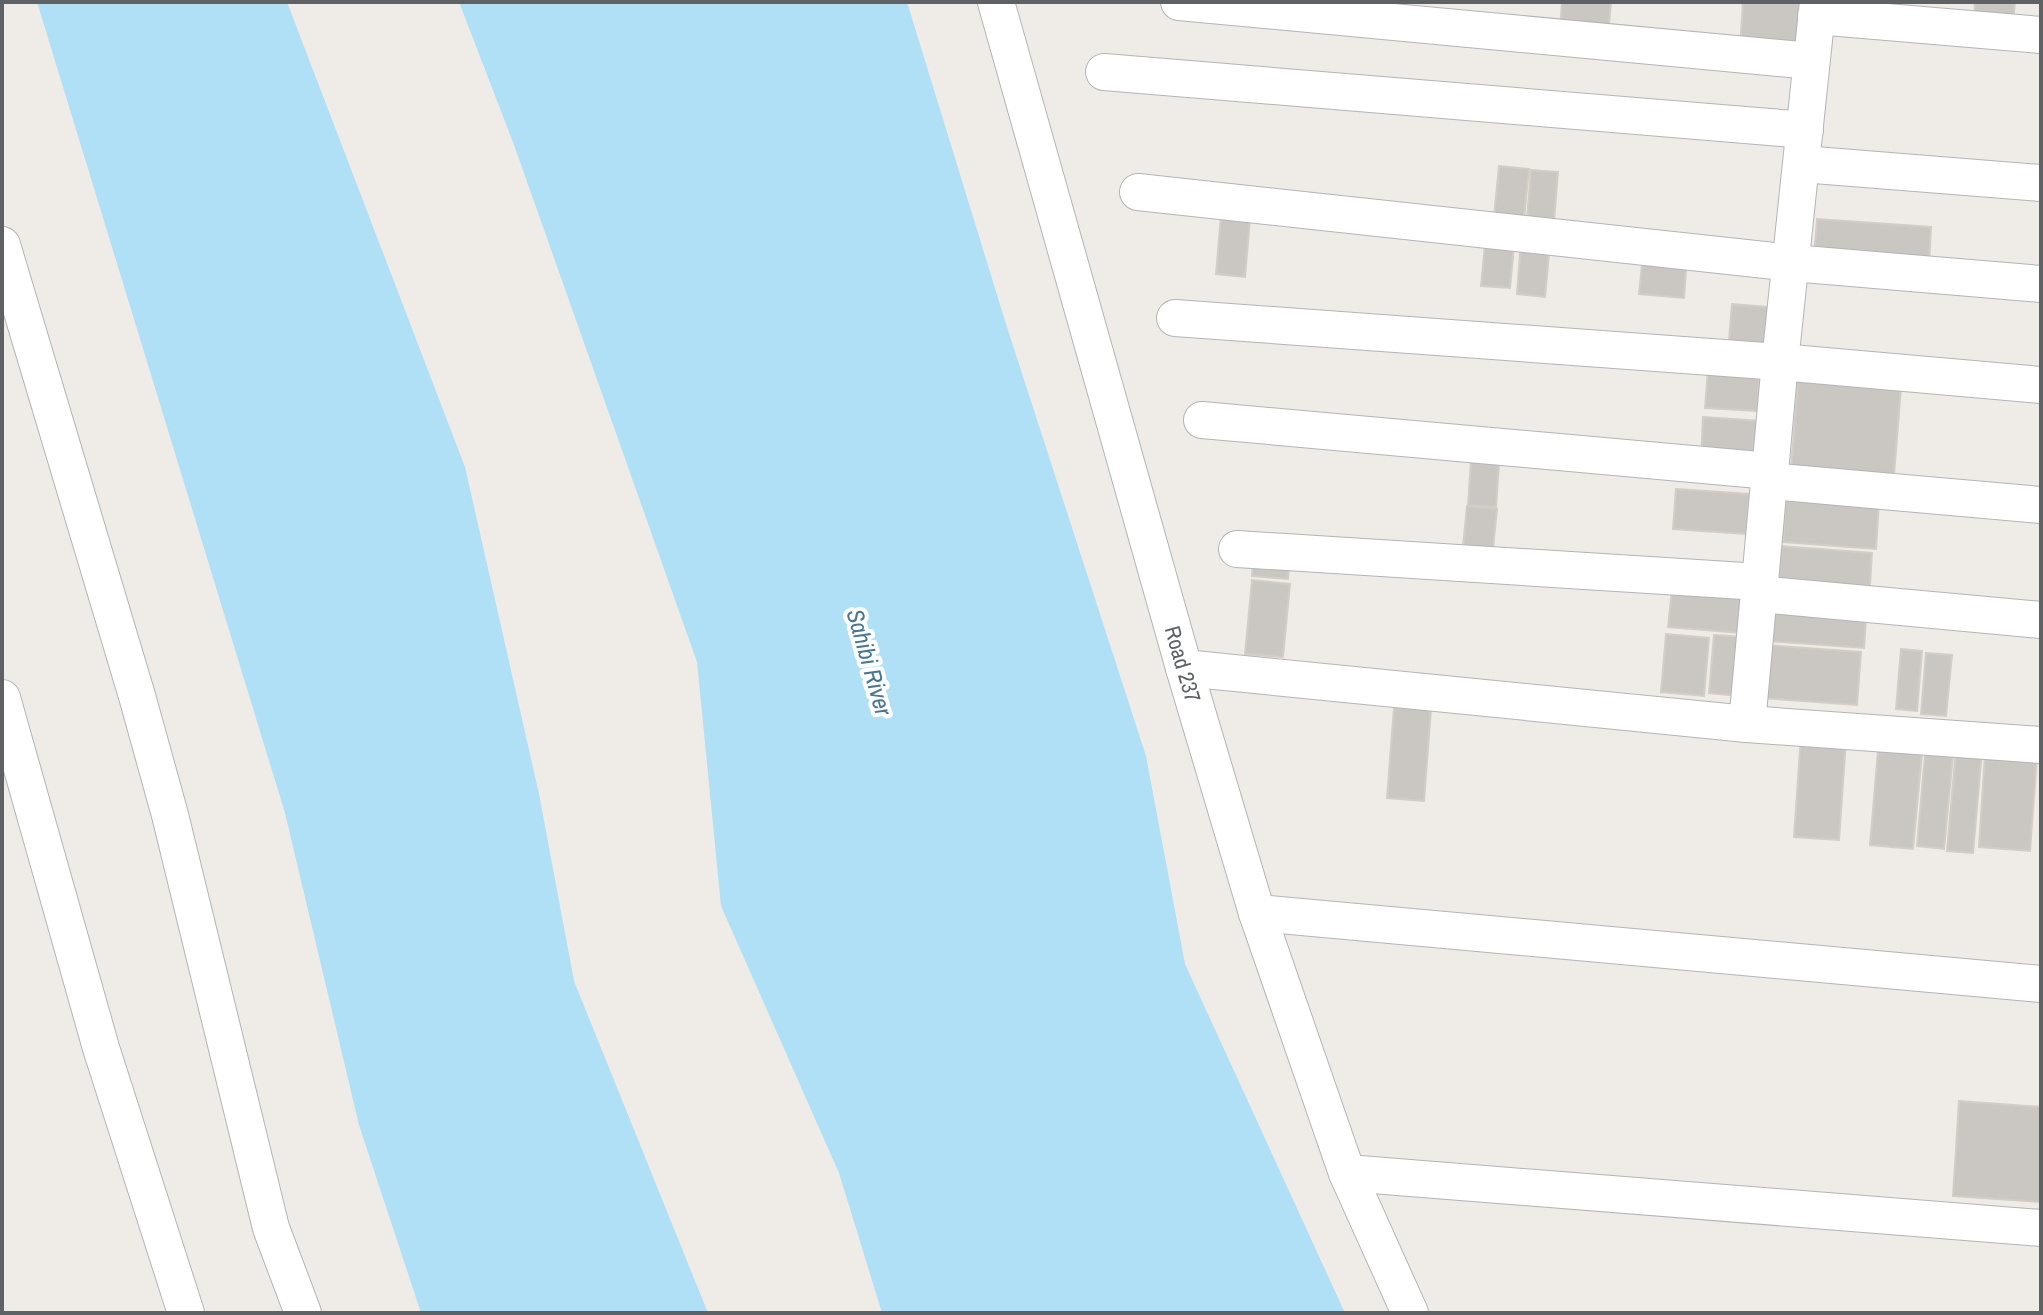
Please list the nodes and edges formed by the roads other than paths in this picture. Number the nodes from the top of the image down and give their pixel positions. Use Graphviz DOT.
graph roads {
  1 [pos="996,2"];
  2 [pos="1179,2"];
  3 [pos="1817,9"];
  4 [pos="2041,35"];
  5 [pos="1811,61"];
  6 [pos="1104,72"];
  7 [pos="1803,147"];
  8 [pos="2041,183"];
  9 [pos="1138,192"];
  10 [pos="2,245"];
  11 [pos="1792,263"];
  12 [pos="2041,284"];
  13 [pos="1175,318"];
  14 [pos="1780,362"];
  15 [pos="2041,385"];
  16 [pos="1202,420"];
  17 [pos="1770,476"];
  18 [pos="2041,505"];
  19 [pos="1237,549"];
  20 [pos="1760,588"];
  21 [pos="2041,620"];
  22 [pos="1184,668"];
  23 [pos="2,698"];
  24 [pos="1747,724"];
  25 [pos="2041,745"];
  26 [pos="10,754"];
  27 [pos="1257,913"];
  28 [pos="2041,984"];
  29 [pos="1347,1173"];
  30 [pos="2041,1228"];
  31 [pos="186,1313"];
  32 [pos="303,1313"];
  33 [pos="1410,1313"];
  1 -- 22 [label="street, Road 237"];
  2 -- 5 [label="street"];
  3 -- 4 [label="street"];
  3 -- 5 [label="street"];
  5 -- 7 [label="street"];
  6 -- 7 [label="street"];
  7 -- 8 [label="street"];
  7 -- 11 [label="street"];
  9 -- 11 [label="street"];
  10 -- 32 [label="street"];
  11 -- 12 [label="street"];
  11 -- 14 [label="street"];
  13 -- 14 [label="street"];
  14 -- 15 [label="street"];
  14 -- 17 [label="street"];
  16 -- 17 [label="street"];
  17 -- 18 [label="street"];
  17 -- 20 [label="street"];
  19 -- 20 [label="street"];
  20 -- 21 [label="street"];
  20 -- 24 [label="street"];
  22 -- 24 [label="street"];
  22 -- 27 [label="street, Road 237"];
  23 -- 26 [label="street"];
  24 -- 25 [label="street"];
  26 -- 31 [label="street"];
  27 -- 28 [label="street"];
  27 -- 29 [label="street, Road 237"];
  29 -- 30 [label="street"];
  29 -- 33 [label="street, Road 237"];
}
